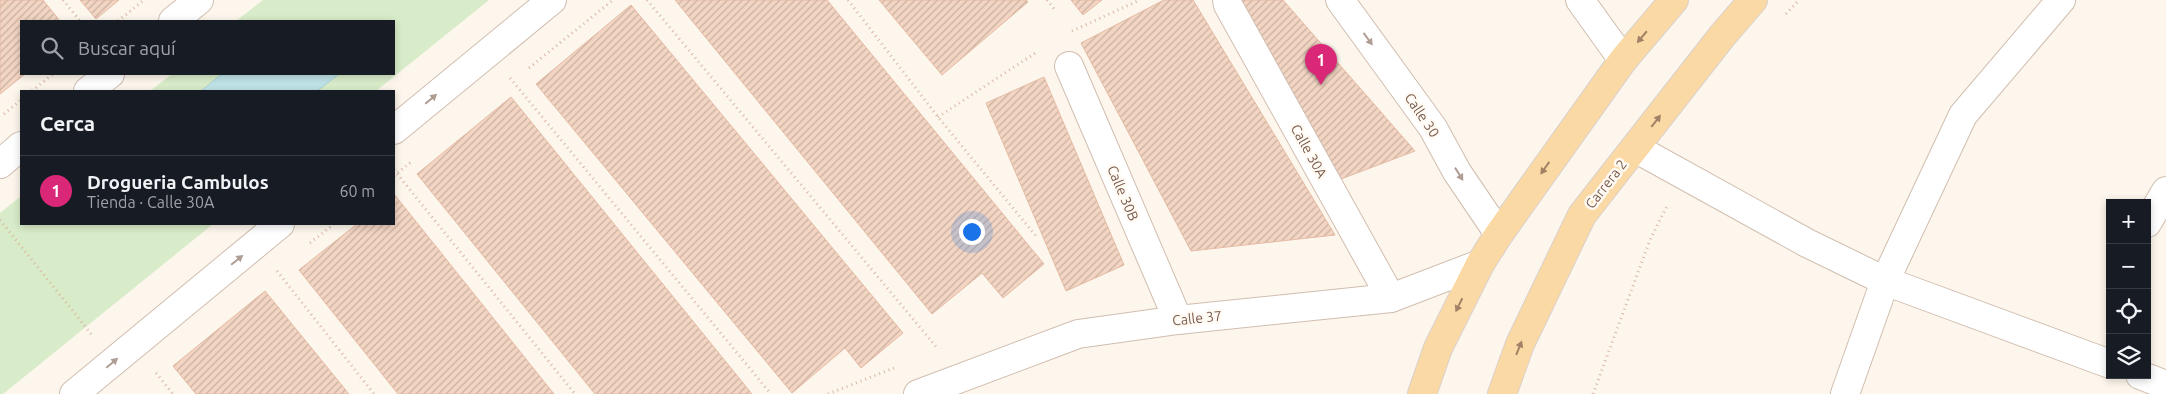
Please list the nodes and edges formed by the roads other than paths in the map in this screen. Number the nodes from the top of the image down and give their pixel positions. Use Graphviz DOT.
graph roads {
  1 [pos="199,0"];
  2 [pos="552,0"];
  3 [pos="1340,0"];
  4 [pos="1580,0"];
  5 [pos="1674,0"];
  6 [pos="1753,0"];
  7 [pos="2061,0"];
  8 [pos="1227,2"];
  9 [pos="174,20"];
  10 [pos="1622,60"];
  11 [pos="1069,66"];
  12 [pos="109,75"];
  13 [pos="89,90"];
  14 [pos="395,129"];
  15 [pos="20,147"];
  16 [pos="1635,148"];
  17 [pos="0,164"];
  18 [pos="2166,190"];
  19 [pos="2151,216"];
  20 [pos="279,225"];
  21 [pos="1498,234"];
  22 [pos="1480,264"];
  23 [pos="1885,281"];
  24 [pos="1391,298"];
  25 [pos="1178,320"];
  26 [pos="2106,363"];
  27 [pos="2150,379"];
  28 [pos="2166,385"];
  29 [pos="74,394"];
  30 [pos="918,394"];
  31 [pos="1422,394"];
  32 [pos="1502,394"];
  33 [pos="1845,394"];
  1 -- 9 [label="street"];
  14 -- 2 [label="street, one-way"];
  3 -- 21 [label="street, Calle 30, one-way"];
  4 -- 10 [label="street"];
  5 -- 10 [label="main road, one-way"];
  16 -- 6 [label="main road, Carrera 2, one-way"];
  7 -- 23 [label="street"];
  8 -- 24 [label="street, Calle 30A"];
  10 -- 21 [label="main road, one-way"];
  11 -- 25 [label="street, Calle 30B"];
  12 -- 13 [label="street"];
  15 -- 17 [label="street"];
  16 -- 23 [label="street"];
  32 -- 16 [label="main road, Carrera 2, one-way"];
  18 -- 19 [label="street"];
  29 -- 20 [label="street, one-way"];
  21 -- 22 [label="main road"];
  22 -- 24 [label="street, Calle 37"];
  22 -- 31 [label="main road, one-way"];
  23 -- 26 [label="street"];
  23 -- 33 [label="street"];
  24 -- 25 [label="street, Calle 37"];
  25 -- 30 [label="street, Calle 37"];
  27 -- 28 [label="street"];
}
